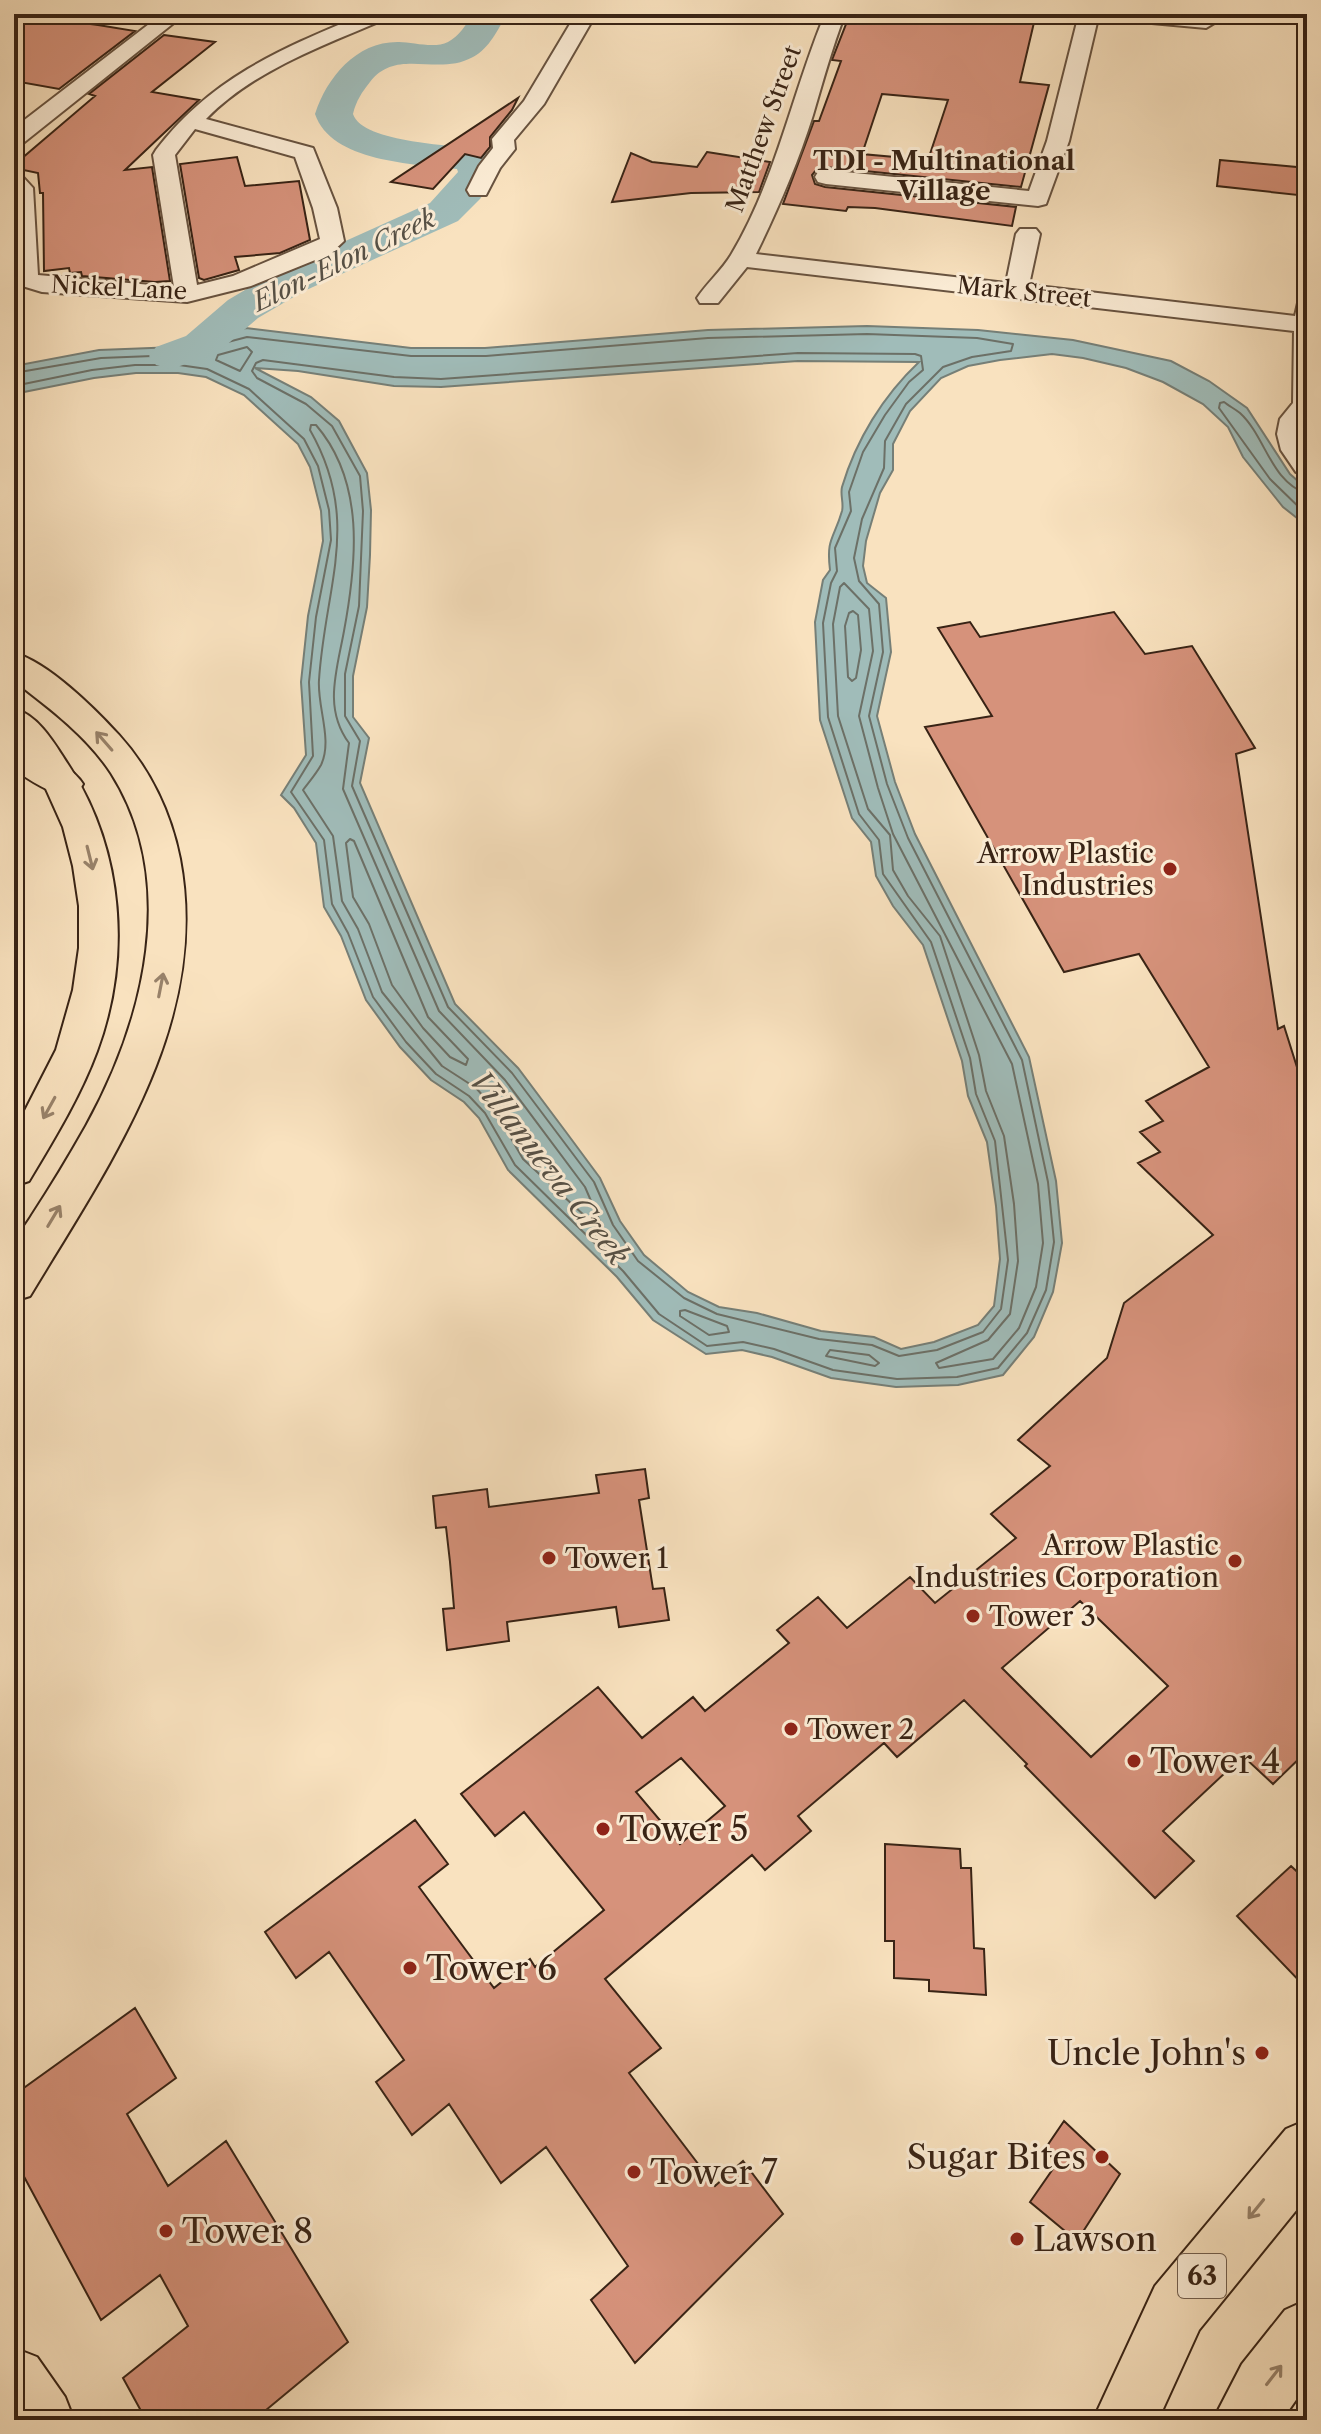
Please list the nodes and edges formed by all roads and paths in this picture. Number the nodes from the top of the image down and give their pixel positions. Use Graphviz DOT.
graph roads {
  1 [pos="175,14"];
  2 [pos="381,14"];
  3 [pos="586,14"];
  4 [pos="835,14"];
  5 [pos="1089,14"];
  6 [pos="1119,14"];
  7 [pos="1206,22"];
  8 [pos="190,121"];
  9 [pos="14,139"];
  10 [pos="826,177"];
  11 [pos="14,181"];
  12 [pos="478,190"];
  13 [pos="1028,234"];
  14 [pos="741,259"];
  15 [pos="1016,292"];
  16 [pos="187,295"];
  17 [pos="709,298"];
  18 [pos="1306,317"];
  19 [pos="1306,405"];
  20 [pos="1305,466"];
  21 [pos="14,664"];
  22 [pos="14,720"];
  23 [pos="14,754"];
  24 [pos="65,784"];
  25 [pos="14,1169"];
  26 [pos="14,1283"];
  27 [pos="1307,2150"];
  28 [pos="1307,2332"];
  29 [pos="14,2380"];
  30 [pos="42,2420"];
  31 [pos="1125,2420"];
  32 [pos="1245,2420"];
  1 -- 9 [label="street"];
  2 -- 8 [label="street"];
  3 -- 12 [label="street"];
  4 -- 14 [label="street, Matthew Street"];
  5 -- 10 [label="street"];
  6 -- 7 [label="street"];
  8 -- 16 [label="street"];
  8 -- 16 [label="street, Nickel Lane"];
  11 -- 16 [label="street, Nickel Lane"];
  13 -- 15 [label="street"];
  14 -- 15 [label="street, Mark Street"];
  14 -- 17 [label="street, Matthew Street"];
  15 -- 18 [label="street, Mark Street"];
  18 -- 19 [label="street"];
  19 -- 20 [label="street"];
  26 -- 21 [label="main road, one-way"];
  22 -- 24 [label="main road"];
  23 -- 24 [label="main road"];
  24 -- 25 [label="main road, one-way"];
  27 -- 31 [label="main road, 63, one-way"];
  32 -- 28 [label="main road, one-way"];
  29 -- 30 [label="main road"];
}
